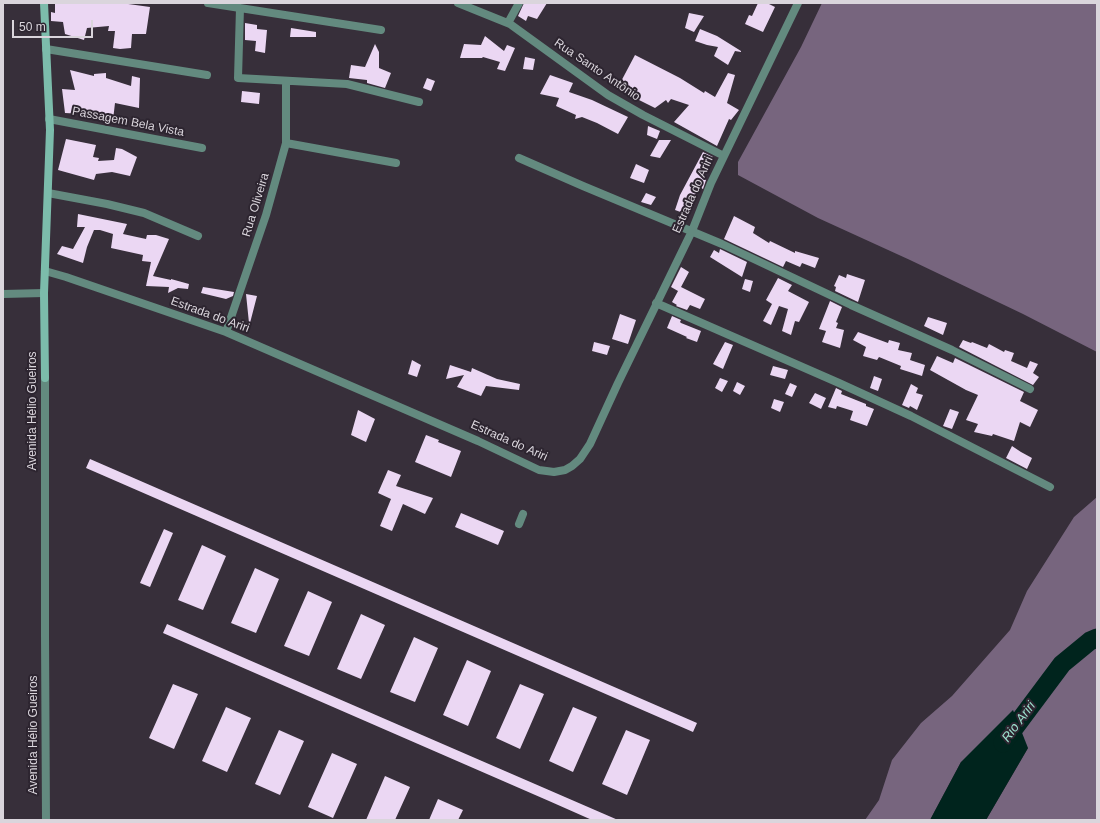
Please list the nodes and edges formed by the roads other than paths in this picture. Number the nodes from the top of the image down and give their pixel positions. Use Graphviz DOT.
graph roads {
  1 [pos="44,3"];
  2 [pos="208,3"];
  3 [pos="458,3"];
  4 [pos="519,3"];
  5 [pos="798,3"];
  6 [pos="240,8"];
  7 [pos="508,23"];
  8 [pos="381,30"];
  9 [pos="46,49"];
  10 [pos="206,75"];
  11 [pos="286,80"];
  12 [pos="419,102"];
  13 [pos="49,119"];
  14 [pos="286,143"];
  15 [pos="202,148"];
  16 [pos="724,156"];
  17 [pos="519,158"];
  18 [pos="396,163"];
  19 [pos="48,194"];
  20 [pos="692,231"];
  21 [pos="198,236"];
  22 [pos="45,271"];
  23 [pos="44,293"];
  24 [pos="3,294"];
  25 [pos="656,303"];
  26 [pos="226,332"];
  27 [pos="46,378"];
  28 [pos="1030,389"];
  29 [pos="1050,487"];
  30 [pos="523,514"];
  31 [pos="519,524"];
  32 [pos="46,820"];
  1 -- 9 [label="main road, Avenida Hélio Gueiros"];
  2 -- 6 [label="street"];
  3 -- 7 [label="street, Rua Santo Antônio"];
  4 -- 7 [label="street"];
  5 -- 16 [label="street, Estrada do Ariri"];
  6 -- 8 [label="street"];
  6 -- 11 [label="street"];
  7 -- 16 [label="street, Rua Santo Antônio"];
  9 -- 10 [label="street"];
  9 -- 13 [label="main road, Avenida Hélio Gueiros"];
  11 -- 12 [label="street"];
  11 -- 14 [label="street, Rua Oliveira"];
  13 -- 15 [label="street, Passagem Bela Vista"];
  13 -- 19 [label="main road, Avenida Hélio Gueiros"];
  14 -- 18 [label="street"];
  14 -- 26 [label="street, Rua Oliveira"];
  16 -- 20 [label="street, Estrada do Ariri"];
  17 -- 20 [label="street"];
  19 -- 21 [label="street"];
  19 -- 22 [label="main road, Avenida Hélio Gueiros"];
  20 -- 25 [label="street, Estrada do Ariri"];
  20 -- 28 [label="street"];
  22 -- 23 [label="main road, Avenida Hélio Gueiros"];
  22 -- 26 [label="street, Estrada do Ariri"];
  23 -- 24 [label="street"];
  23 -- 27 [label="main road, Avenida Hélio Gueiros"];
  25 -- 26 [label="street, Estrada do Ariri"];
  25 -- 29 [label="street"];
  27 -- 32 [label="street, Avenida Hélio Gueiros"];
  30 -- 31 [label="street"];
}
